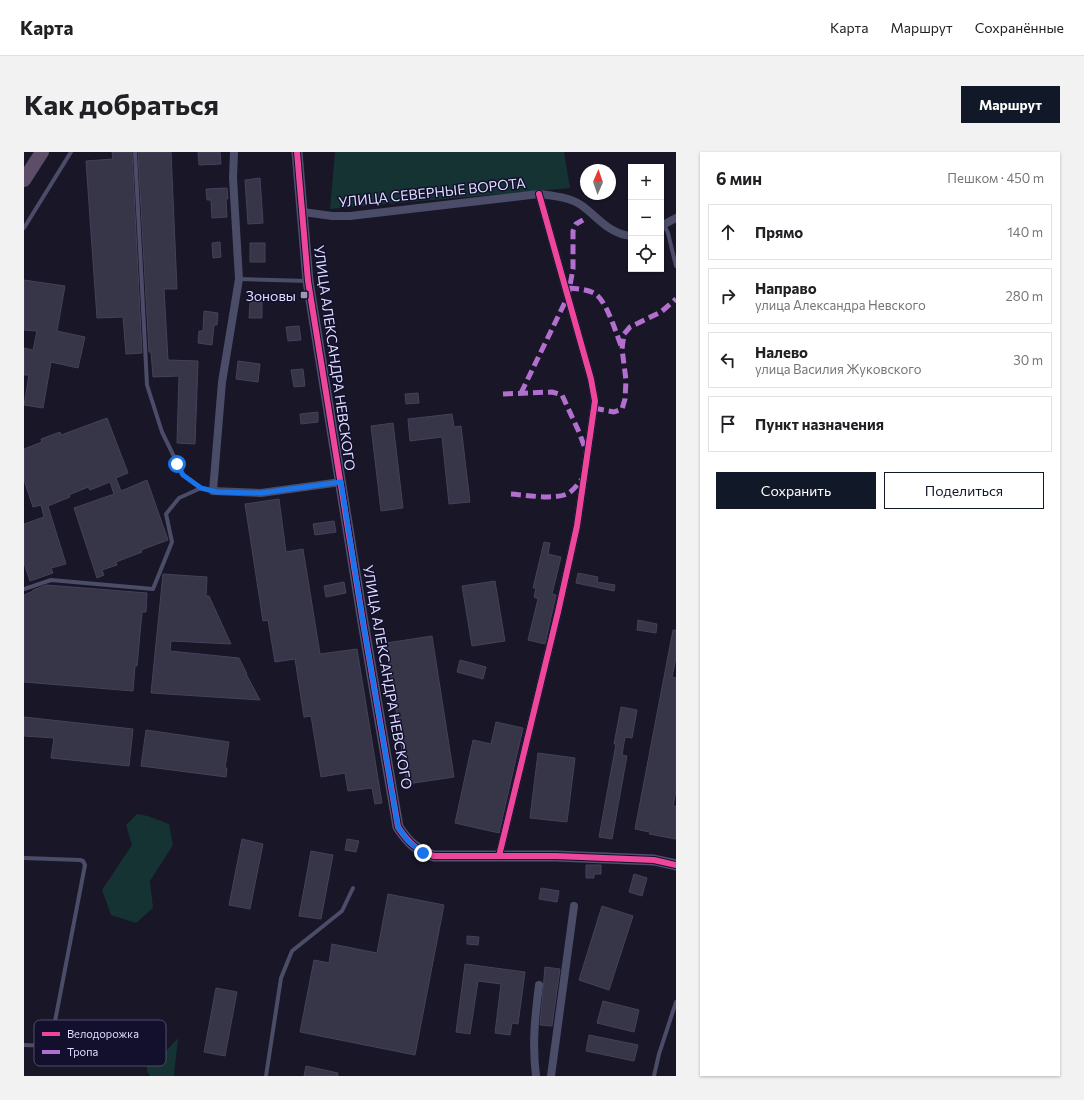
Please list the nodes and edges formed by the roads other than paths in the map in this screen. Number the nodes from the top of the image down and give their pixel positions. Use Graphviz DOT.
graph roads {
  1 [pos="33,152"];
  2 [pos="42,152"];
  3 [pos="71,152"];
  4 [pos="135,152"];
  5 [pos="234,152"];
  6 [pos="297,152"];
  7 [pos="24,166"];
  8 [pos="24,180"];
  9 [pos="539,194"];
  10 [pos="303,212"];
  11 [pos="676,218"];
  12 [pos="664,224"];
  13 [pos="24,228"];
  14 [pos="664,228"];
  15 [pos="628,236"];
  16 [pos="676,266"];
  17 [pos="238,279"];
  18 [pos="308,281"];
  19 [pos="341,482"];
  20 [pos="201,488"];
  21 [pos="213,491"];
  22 [pos="24,589"];
  23 [pos="499,856"];
  24 [pos="24,858"];
  25 [pos="676,866"];
  26 [pos="353,888"];
  27 [pos="574,906"];
  28 [pos="539,985"];
  29 [pos="676,1002"];
  30 [pos="55,1020"];
  31 [pos="24,1045"];
  32 [pos="34,1045"];
  33 [pos="266,1076"];
  34 [pos="536,1076"];
  35 [pos="551,1076"];
  36 [pos="654,1076"];
  1 -- 7 [label="highway"];
  2 -- 8 [label="highway"];
  3 -- 13 [label="lane"];
  4 -- 20 [label="lane"];
  5 -- 17 [label="street"];
  6 -- 10 [label="street, УЛИЦА АЛЕКСАНДРА НЕВСКОГО"];
  9 -- 10 [label="street, УЛИЦА СЕВЕРНЫЕ ВОРОТА"];
  9 -- 15 [label="street, УЛИЦА СЕВЕРНЫЕ ВОРОТА"];
  9 -- 23 [label="street"];
  10 -- 18 [label="street, УЛИЦА АЛЕКСАНДРА НЕВСКОГО"];
  11 -- 12 [label="street"];
  14 -- 16 [label="lane"];
  17 -- 18 [label="lane"];
  17 -- 21 [label="street"];
  18 -- 19 [label="street, УЛИЦА АЛЕКСАНДРА НЕВСКОГО"];
  19 -- 21 [label="street"];
  19 -- 23 [label="street, УЛИЦА АЛЕКСАНДРА НЕВСКОГО"];
  20 -- 21 [label="lane"];
  20 -- 22 [label="lane"];
  23 -- 25 [label="street"];
  24 -- 30 [label="lane"];
  26 -- 33 [label="lane"];
  27 -- 35 [label="street"];
  28 -- 34 [label="street"];
  29 -- 36 [label="lane"];
  31 -- 32 [label="lane"];
}
